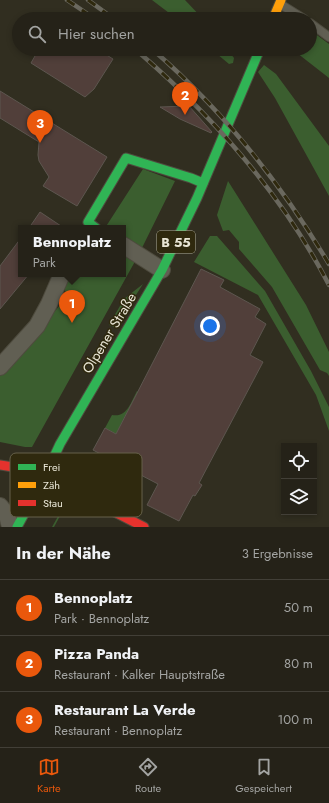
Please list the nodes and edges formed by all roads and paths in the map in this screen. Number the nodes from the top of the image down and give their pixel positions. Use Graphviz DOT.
graph roads {
  1 [pos="280,2"];
  2 [pos="276,12"];
  3 [pos="294,12"];
  4 [pos="317,28"];
  5 [pos="329,37"];
  6 [pos="257,56"];
  7 [pos="203,183"];
  8 [pos="91,225"];
  9 [pos="126,247"];
  10 [pos="162,270"];
  11 [pos="61,277"];
  12 [pos="0,367"];
  13 [pos="56,453"];
  14 [pos="0,465"];
  15 [pos="10,466"];
  16 [pos="0,506"];
  17 [pos="22,517"];
  18 [pos="125,517"];
  19 [pos="10,527"];
  20 [pos="17,527"];
  21 [pos="144,527"];
  1 -- 2 [label="main road"];
  1 -- 3 [label="lane"];
  4 -- 5 [label="lane"];
  6 -- 7 [label="main road, Olpener Straße / B 55"];
  7 -- 8 [label="main road"];
  7 -- 10 [label="main road, Olpener Straße / B 55"];
  9 -- 10 [label="street"];
  10 -- 13 [label="main road, Olpener Straße / B 55"];
  11 -- 12 [label="street"];
  14 -- 15 [label="main road"];
  16 -- 19 [label="street"];
  17 -- 20 [label="main road, Olpener Straße / B 55"];
  18 -- 21 [label="main road"];
}
